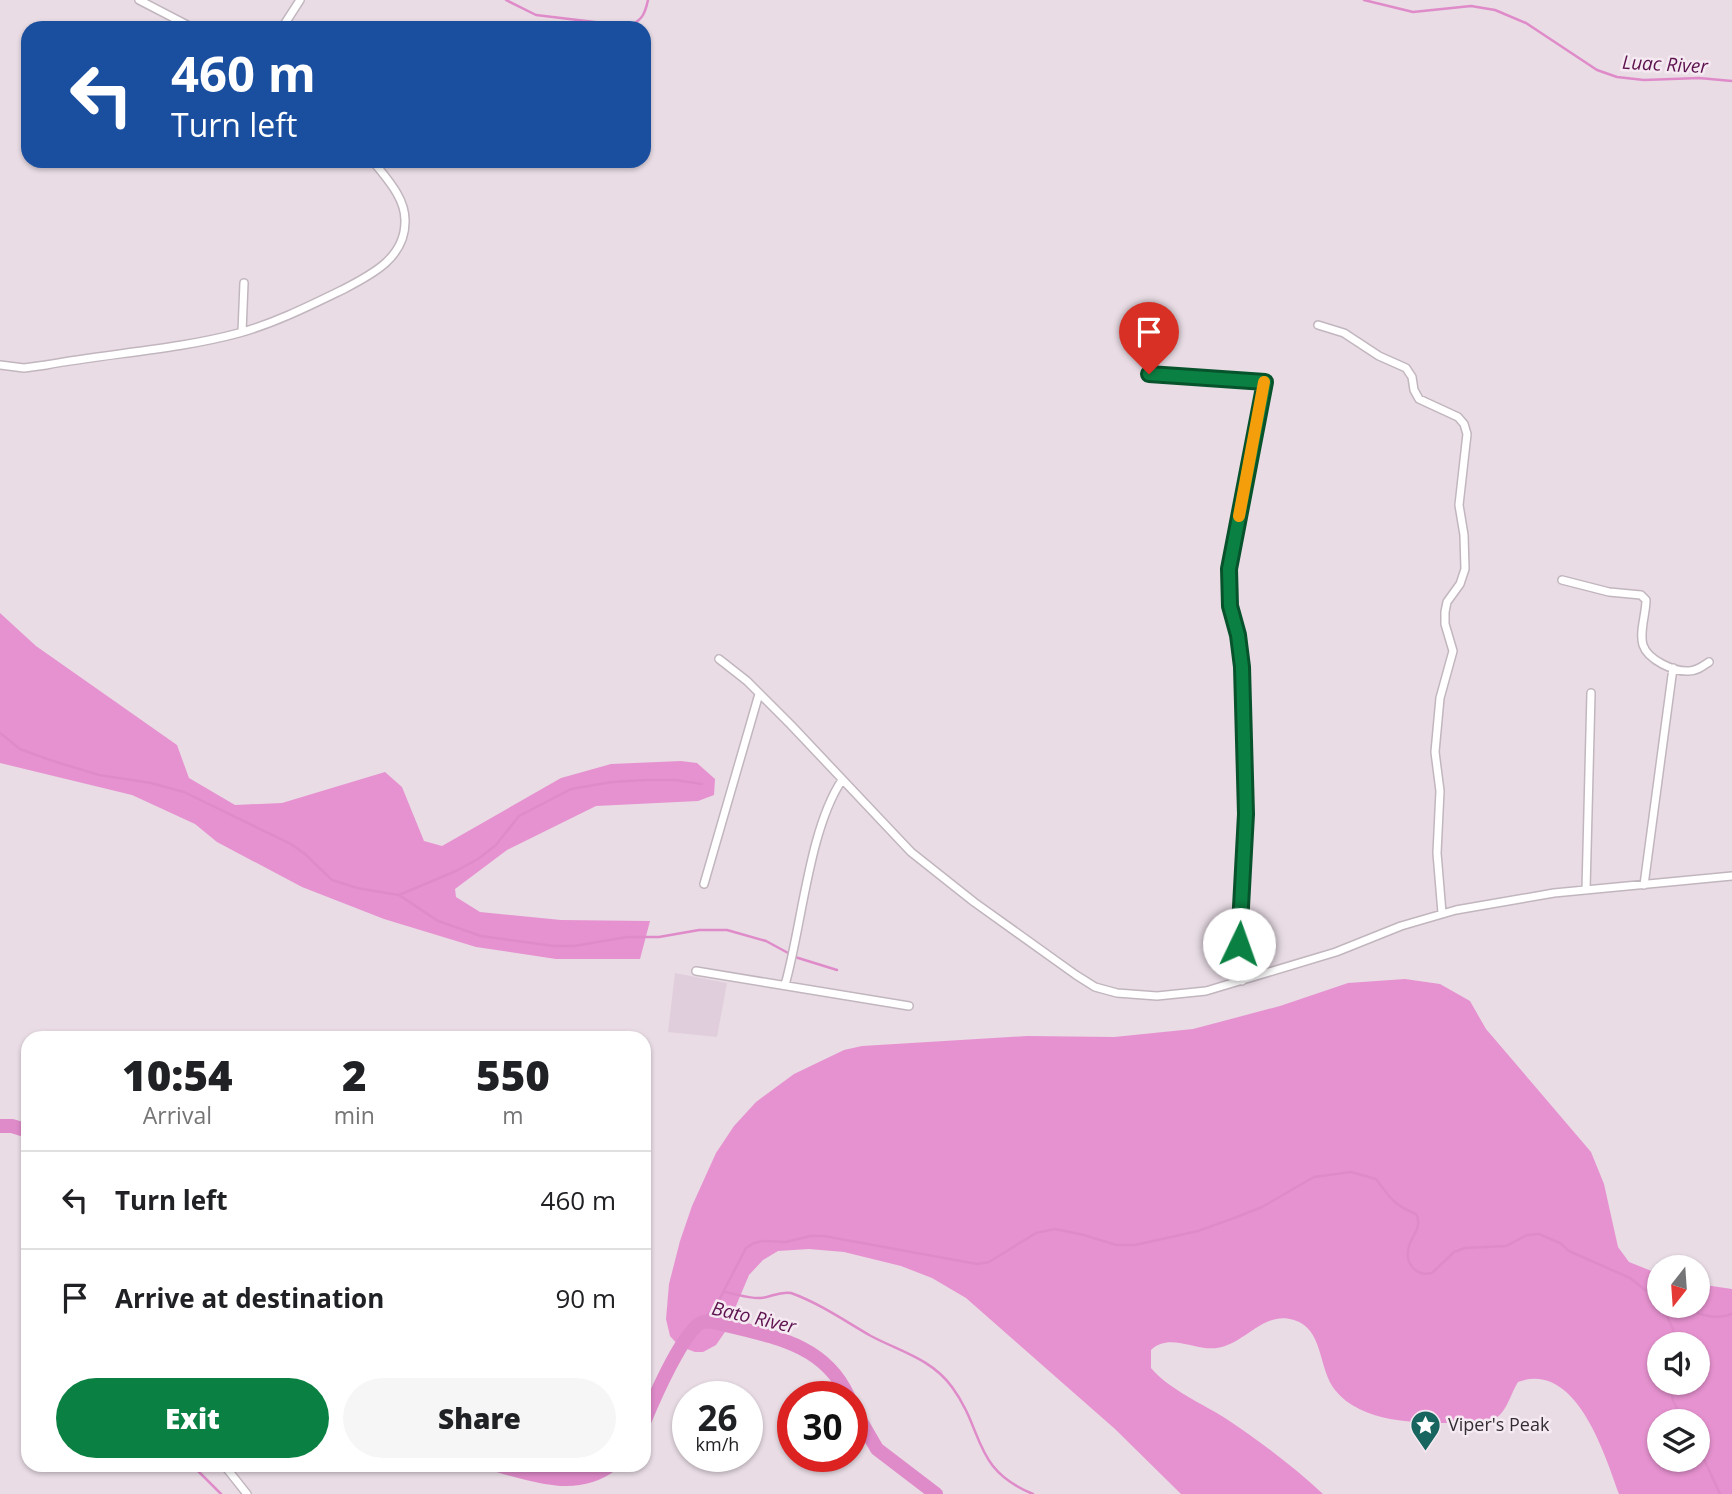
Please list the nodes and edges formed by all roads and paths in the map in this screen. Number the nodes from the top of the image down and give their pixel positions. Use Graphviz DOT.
graph roads {
  1 [pos="139,0"];
  2 [pos="300,0"];
  3 [pos="180,21"];
  4 [pos="286,21"];
  5 [pos="378,168"];
  6 [pos="244,283"];
  7 [pos="1318,325"];
  8 [pos="242,332"];
  9 [pos="0,365"];
  10 [pos="1149,374"];
  11 [pos="1562,580"];
  12 [pos="719,659"];
  13 [pos="1709,662"];
  14 [pos="1673,668"];
  15 [pos="1591,693"];
  16 [pos="759,694"];
  17 [pos="842,780"];
  18 [pos="1732,876"];
  19 [pos="704,884"];
  20 [pos="1644,885"];
  21 [pos="1586,890"];
  22 [pos="1442,913"];
  23 [pos="696,971"];
  24 [pos="1242,981"];
  25 [pos="785,985"];
  26 [pos="909,1006"];
  27 [pos="230,1472"];
  28 [pos="247,1494"];
  1 -- 3 [label="street"];
  2 -- 4 [label="street"];
  5 -- 8 [label="street"];
  6 -- 8 [label="street"];
  7 -- 22 [label="street"];
  8 -- 9 [label="street"];
  10 -- 24 [label="street"];
  11 -- 14 [label="street"];
  12 -- 16 [label="street"];
  13 -- 14 [label="street"];
  14 -- 20 [label="street"];
  15 -- 21 [label="street"];
  16 -- 17 [label="street"];
  16 -- 19 [label="street"];
  17 -- 24 [label="street"];
  17 -- 25 [label="street"];
  18 -- 20 [label="street"];
  20 -- 21 [label="street"];
  21 -- 22 [label="street"];
  22 -- 24 [label="street"];
  23 -- 25 [label="street"];
  25 -- 26 [label="street"];
  27 -- 28 [label="street"];
}
